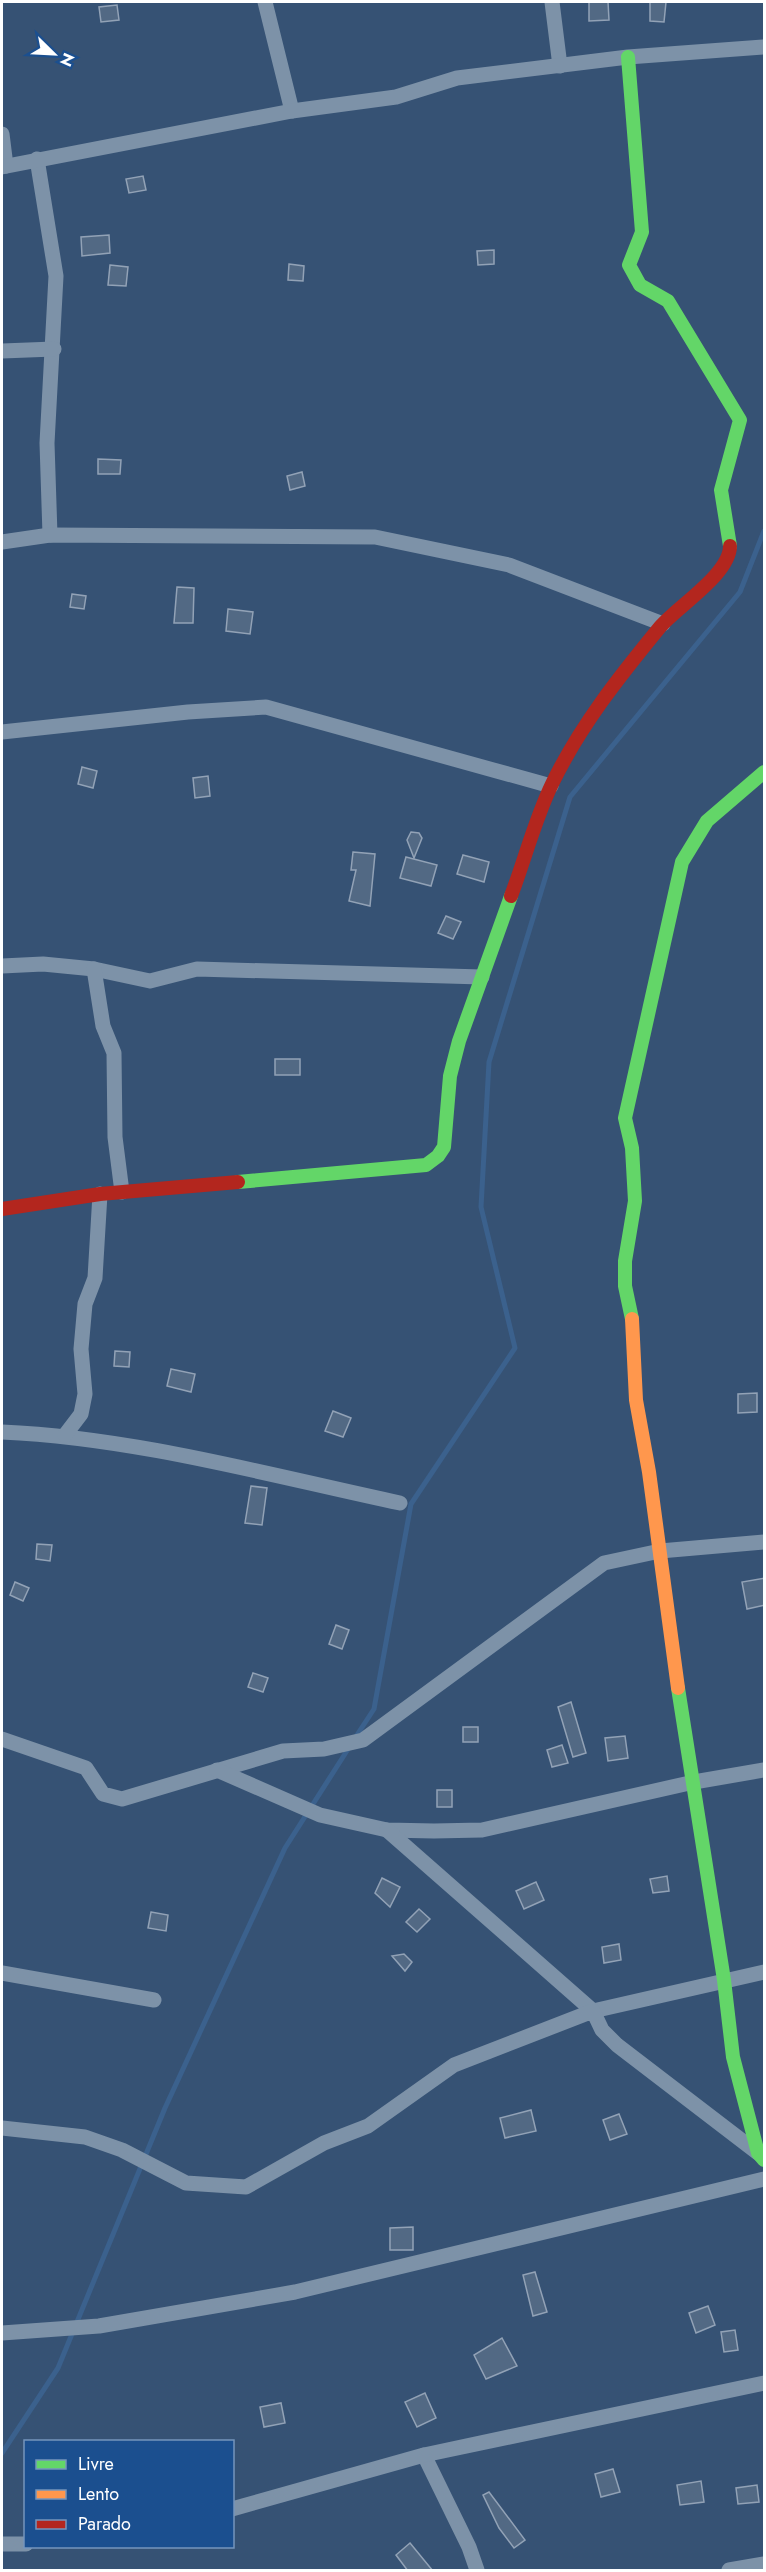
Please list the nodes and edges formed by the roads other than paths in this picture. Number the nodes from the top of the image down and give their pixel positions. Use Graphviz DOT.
graph roads {
  1 [pos="265,2"];
  2 [pos="552,2"];
  3 [pos="763,46"];
  4 [pos="628,57"];
  5 [pos="560,66"];
  6 [pos="292,111"];
  7 [pos="2,134"];
  8 [pos="36,159"];
  9 [pos="4,167"];
  10 [pos="54,349"];
  11 [pos="2,351"];
  12 [pos="50,535"];
  13 [pos="2,543"];
  14 [pos="663,624"];
  15 [pos="2,732"];
  16 [pos="765,772"];
  17 [pos="551,786"];
  18 [pos="2,966"];
  19 [pos="94,969"];
  20 [pos="482,977"];
  21 [pos="122,1192"];
  22 [pos="100,1194"];
  23 [pos="2,1209"];
  24 [pos="2,1432"];
  25 [pos="65,1435"];
  26 [pos="400,1503"];
  27 [pos="765,1542"];
  28 [pos="660,1551"];
  29 [pos="2,1739"];
  30 [pos="217,1770"];
  31 [pos="765,1770"];
  32 [pos="694,1782"];
  33 [pos="387,1830"];
  34 [pos="765,1972"];
  35 [pos="2,1973"];
  36 [pos="724,1980"];
  37 [pos="154,2001"];
  38 [pos="593,2011"];
  39 [pos="2,2128"];
  40 [pos="761,2156"];
  41 [pos="765,2179"];
  42 [pos="2,2333"];
  43 [pos="765,2383"];
  44 [pos="424,2455"];
  45 [pos="234,2508"];
  46 [pos="2,2544"];
  47 [pos="24,2544"];
  48 [pos="765,2564"];
  49 [pos="477,2571"];
  50 [pos="729,2571"];
  1 -- 6 [label="street"];
  2 -- 5 [label="street"];
  3 -- 4 [label="street"];
  4 -- 5 [label="street"];
  4 -- 14 [label="street"];
  5 -- 6 [label="street"];
  6 -- 8 [label="street"];
  7 -- 9 [label="street"];
  8 -- 9 [label="street"];
  8 -- 10 [label="street"];
  10 -- 11 [label="street"];
  10 -- 12 [label="street"];
  12 -- 13 [label="street"];
  12 -- 14 [label="street"];
  14 -- 17 [label="street"];
  15 -- 17 [label="street"];
  16 -- 28 [label="street"];
  17 -- 20 [label="street"];
  18 -- 19 [label="street"];
  19 -- 20 [label="street"];
  19 -- 21 [label="street"];
  20 -- 21 [label="street"];
  21 -- 22 [label="street"];
  22 -- 23 [label="street"];
  22 -- 25 [label="street"];
  24 -- 25 [label="street"];
  25 -- 26 [label="street"];
  27 -- 28 [label="street"];
  28 -- 30 [label="street"];
  28 -- 32 [label="street"];
  29 -- 30 [label="street"];
  30 -- 33 [label="street"];
  31 -- 32 [label="street"];
  32 -- 33 [label="street"];
  32 -- 36 [label="street"];
  33 -- 38 [label="street"];
  34 -- 36 [label="street"];
  35 -- 37 [label="street"];
  36 -- 38 [label="street"];
  36 -- 40 [label="street"];
  38 -- 39 [label="street"];
  38 -- 40 [label="street"];
  41 -- 42 [label="street"];
  43 -- 44 [label="street"];
  44 -- 45 [label="street"];
  44 -- 49 [label="street"];
  46 -- 47 [label="street"];
  48 -- 50 [label="street"];
}
